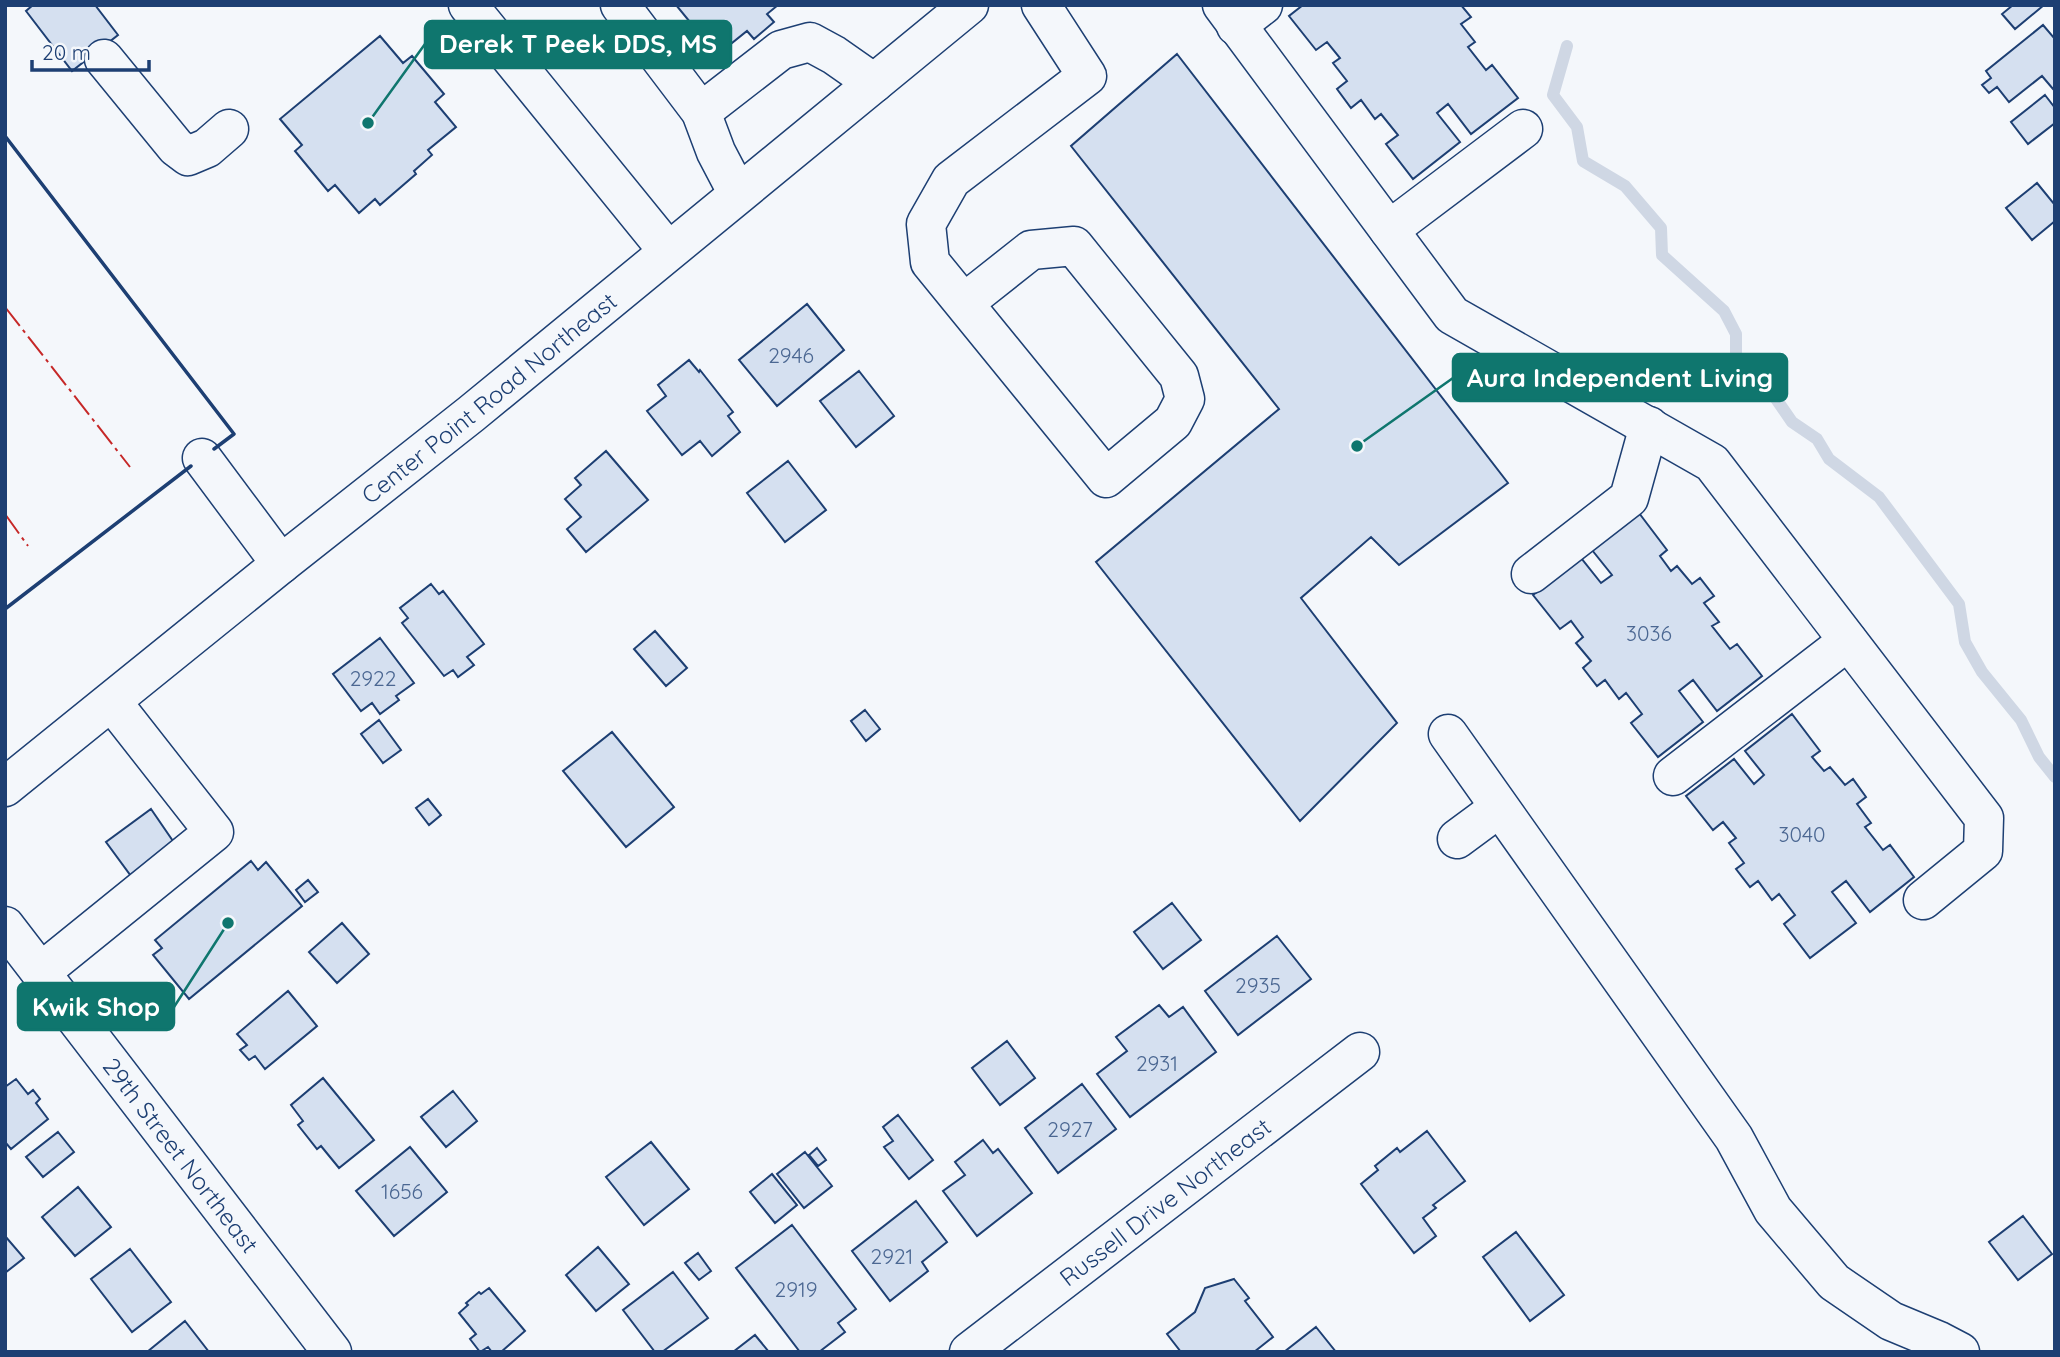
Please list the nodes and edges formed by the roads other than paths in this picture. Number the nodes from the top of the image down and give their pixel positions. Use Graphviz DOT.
graph roads {
  1 [pos="468,5"];
  2 [pos="620,5"];
  3 [pos="969,5"];
  4 [pos="1041,5"];
  5 [pos="1240,12"];
  6 [pos="104,59"];
  7 [pos="874,83"];
  8 [pos="701,111"];
  9 [pos="229,129"];
  10 [pos="1523,129"];
  11 [pos="738,194"];
  12 [pos="1389,230"];
  13 [pos="668,251"];
  14 [pos="964,303"];
  15 [pos="1648,426"];
  16 [pos="202,458"];
  17 [pos="281,564"];
  18 [pos="1531,574"];
  19 [pos="1848,641"];
  20 [pos="112,702"];
  21 [pos="1448,734"];
  22 [pos="1673,776"];
  23 [pos="5,787"];
  24 [pos="1499,808"];
  25 [pos="1457,839"];
  26 [pos="1923,900"];
  27 [pos="5,926"];
  28 [pos="41,972"];
  29 [pos="1360,1052"];
  30 [pos="332,1352"];
  31 [pos="969,1352"];
  32 [pos="1960,1352"];
  1 -- 13 [label="main road"];
  2 -- 8 [label="main road"];
  3 -- 7 [label="main road, Center Point Road Northeast"];
  4 -- 14 [label="main road"];
  5 -- 12 [label="main road"];
  6 -- 9 [label="main road"];
  7 -- 8 [label="main road"];
  7 -- 11 [label="main road, Center Point Road Northeast"];
  8 -- 11 [label="main road"];
  10 -- 12 [label="main road"];
  11 -- 13 [label="main road, Center Point Road Northeast"];
  12 -- 15 [label="main road"];
  13 -- 17 [label="main road, Center Point Road Northeast"];
  14 -- 14 [label="main road"];
  15 -- 18 [label="main road"];
  15 -- 19 [label="main road"];
  16 -- 17 [label="main road"];
  17 -- 20 [label="main road, Center Point Road Northeast"];
  19 -- 22 [label="main road"];
  19 -- 26 [label="main road"];
  20 -- 23 [label="main road, Center Point Road Northeast"];
  20 -- 28 [label="main road"];
  21 -- 24 [label="main road"];
  24 -- 25 [label="main road"];
  24 -- 32 [label="main road"];
  27 -- 28 [label="main road, 29th Street Northeast"];
  28 -- 30 [label="main road, 29th Street Northeast"];
  29 -- 31 [label="main road, Russell Drive Northeast"];
}
